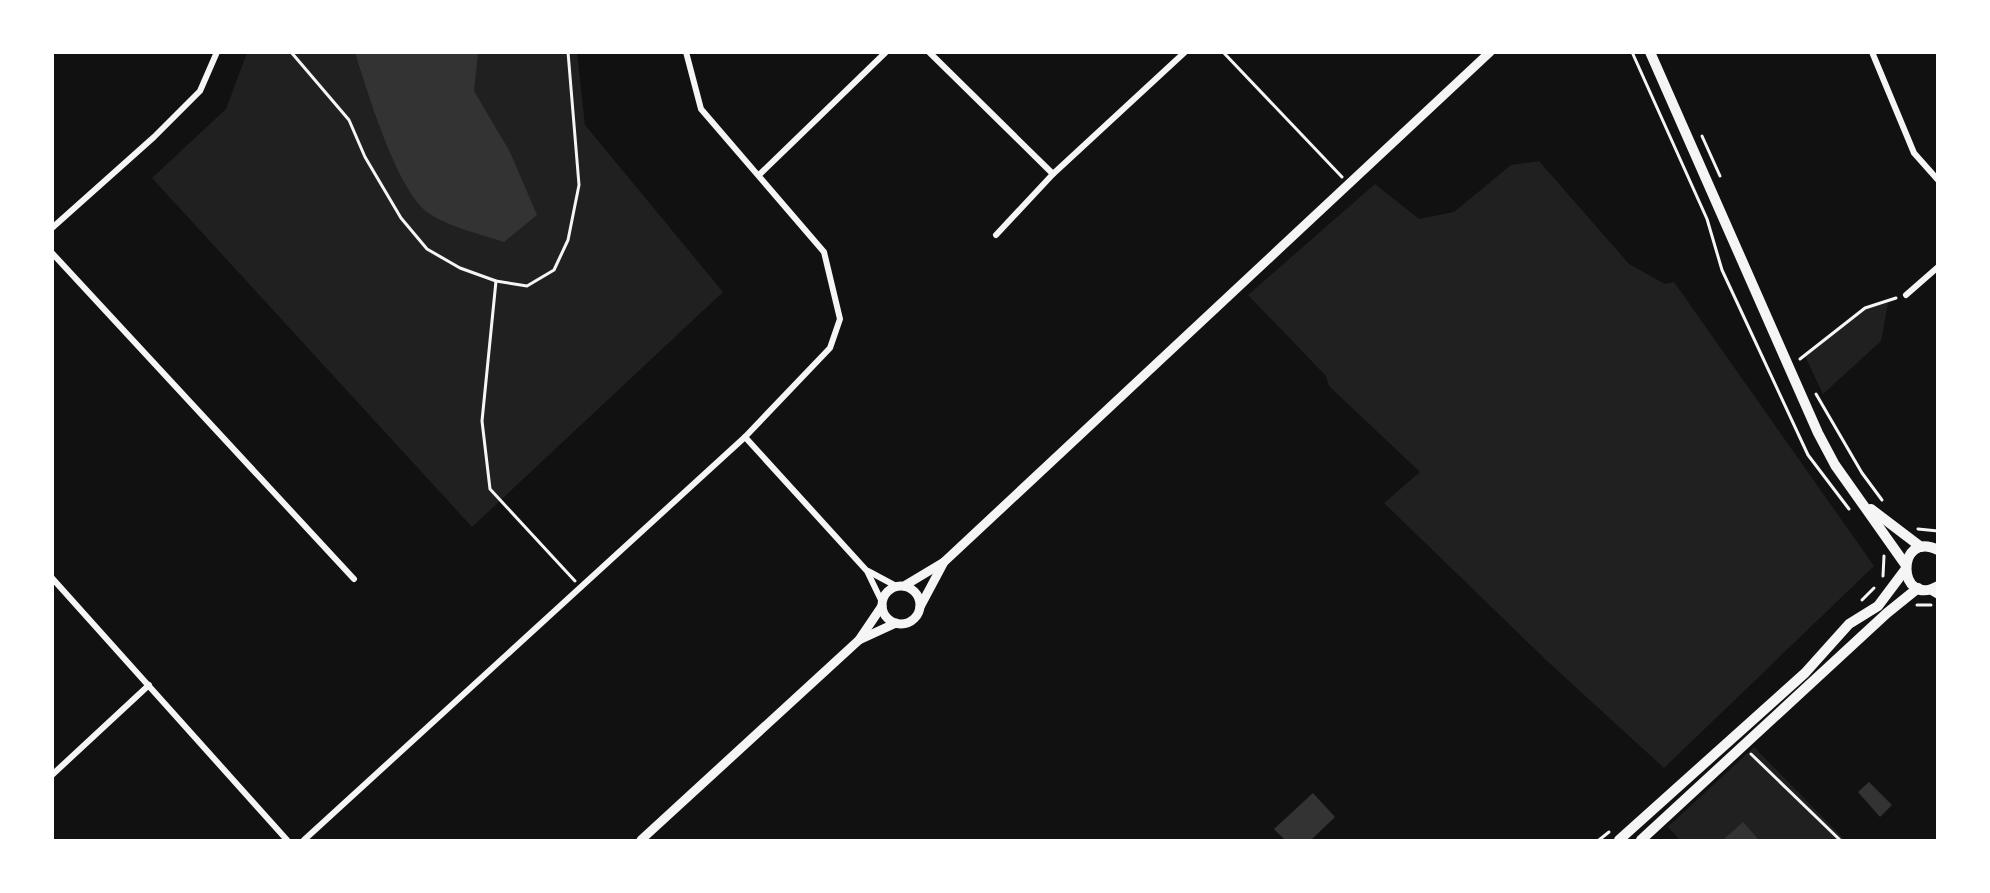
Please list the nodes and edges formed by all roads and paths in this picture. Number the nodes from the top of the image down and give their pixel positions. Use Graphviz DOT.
graph roads {
  1 [pos="217,52"];
  2 [pos="291,52"];
  3 [pos="568,52"];
  4 [pos="686,52"];
  5 [pos="886,52"];
  6 [pos="929,52"];
  7 [pos="1185,52"];
  8 [pos="1223,52"];
  9 [pos="1490,52"];
  10 [pos="1632,52"];
  11 [pos="1642,52"];
  12 [pos="1650,52"];
  13 [pos="1872,52"];
  14 [pos="1656,73"];
  15 [pos="1053,174"];
  16 [pos="759,175"];
  17 [pos="1938,180"];
  18 [pos="1350,185"];
  19 [pos="52,228"];
  20 [pos="996,235"];
  21 [pos="52,253"];
  22 [pos="1938,267"];
  23 [pos="496,280"];
  24 [pos="1906,295"];
  25 [pos="1800,359"];
  26 [pos="1817,396"];
  27 [pos="745,437"];
  28 [pos="1866,505"];
  29 [pos="1887,507"];
  30 [pos="1850,511"];
  31 [pos="1915,529"];
  32 [pos="1938,531"];
  33 [pos="1931,547"];
  34 [pos="1884,551"];
  35 [pos="944,562"];
  36 [pos="1905,567"];
  37 [pos="867,570"];
  38 [pos="52,578"];
  39 [pos="354,579"];
  40 [pos="900,586"];
  41 [pos="1938,586"];
  42 [pos="582,589"];
  43 [pos="1922,589"];
  44 [pos="1938,596"];
  45 [pos="882,604"];
  46 [pos="1857,604"];
  47 [pos="920,608"];
  48 [pos="896,623"];
  49 [pos="859,640"];
  50 [pos="149,685"];
  51 [pos="1756,758"];
  52 [pos="52,775"];
  53 [pos="1617,825"];
  54 [pos="287,840"];
  55 [pos="304,840"];
  56 [pos="641,840"];
  57 [pos="1599,840"];
  58 [pos="1619,840"];
  59 [pos="1641,840"];
  60 [pos="1840,840"];
  1 -- 19 [label="street"];
  2 -- 23 [label="path"];
  3 -- 23 [label="path"];
  4 -- 16 [label="street"];
  5 -- 16 [label="street"];
  6 -- 15 [label="street"];
  7 -- 15 [label="street"];
  8 -- 18 [label="path"];
  9 -- 18 [label="street"];
  10 -- 30 [label="path"];
  11 -- 14 [label="main road"];
  12 -- 14 [label="main road"];
  13 -- 17 [label="street"];
  14 -- 28 [label="main road"];
  15 -- 20 [label="street"];
  16 -- 27 [label="street"];
  18 -- 35 [label="street"];
  21 -- 39 [label="street"];
  22 -- 24 [label="street"];
  23 -- 42 [label="path"];
  24 -- 25 [label="path"];
  26 -- 29 [label="path"];
  27 -- 37 [label="street"];
  27 -- 42 [label="street"];
  28 -- 33 [label="main road"];
  28 -- 36 [label="main road"];
  31 -- 32 [label="path"];
  33 -- 36 [label="main road"];
  34 -- 46 [label="path"];
  35 -- 40 [label="street"];
  35 -- 47 [label="street"];
  36 -- 43 [label="main road"];
  36 -- 58 [label="main road"];
  37 -- 40 [label="street"];
  37 -- 45 [label="street"];
  38 -- 50 [label="street"];
  40 -- 45 [label="street"];
  40 -- 47 [label="street"];
  41 -- 43 [label="main road"];
  42 -- 55 [label="street"];
  43 -- 44 [label="street"];
  43 -- 59 [label="main road"];
  45 -- 48 [label="street"];
  45 -- 49 [label="street"];
  47 -- 48 [label="street"];
  48 -- 49 [label="street"];
  49 -- 56 [label="street"];
  50 -- 52 [label="street"];
  50 -- 54 [label="street"];
  51 -- 60 [label="path"];
  53 -- 57 [label="path"];
}
